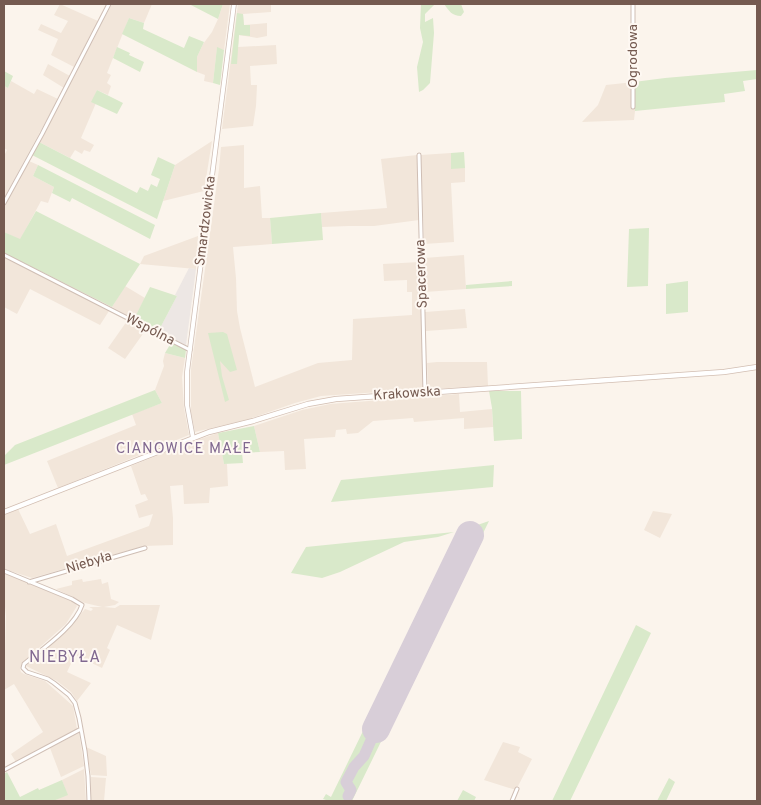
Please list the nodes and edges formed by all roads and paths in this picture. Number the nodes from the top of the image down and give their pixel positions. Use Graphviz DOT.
graph roads {
  1 [pos="109,4"];
  2 [pos="234,4"];
  3 [pos="633,4"];
  4 [pos="633,108"];
  5 [pos="419,155"];
  6 [pos="4,203"];
  7 [pos="4,255"];
  8 [pos="190,350"];
  9 [pos="757,367"];
  10 [pos="425,393"];
  11 [pos="193,438"];
  12 [pos="4,512"];
  13 [pos="145,548"];
  14 [pos="4,571"];
  15 [pos="31,581"];
  16 [pos="81,729"];
  17 [pos="4,770"];
  18 [pos="517,789"];
  19 [pos="89,801"];
  20 [pos="512,801"];
  1 -- 6 [label="street"];
  2 -- 8 [label="street, Smardzowicka"];
  3 -- 4 [label="street, Ogrodowa"];
  5 -- 10 [label="street, Spacerowa"];
  7 -- 8 [label="street, Wspólna"];
  8 -- 11 [label="street, Smardzowicka"];
  9 -- 10 [label="main road, Krakowska"];
  10 -- 11 [label="main road, Krakowska"];
  11 -- 12 [label="main road, Krakowska"];
  13 -- 15 [label="street, Niebyła"];
  14 -- 15 [label="street"];
  15 -- 16 [label="street"];
  16 -- 17 [label="street"];
  16 -- 19 [label="street"];
  18 -- 20 [label="street"];
}
